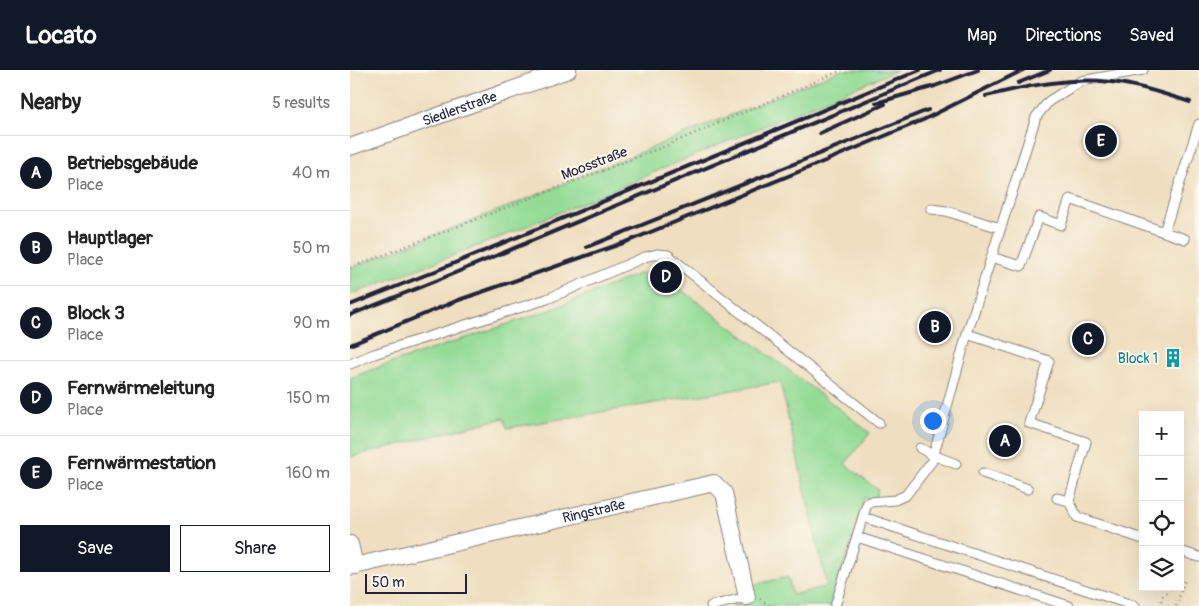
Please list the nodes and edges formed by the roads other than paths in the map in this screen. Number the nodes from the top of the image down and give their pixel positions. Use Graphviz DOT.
graph roads {
  1 [pos="568,70"];
  2 [pos="1143,70"];
  3 [pos="1199,124"];
  4 [pos="350,147"];
  5 [pos="1195,154"];
  6 [pos="931,209"];
  7 [pos="1000,228"];
  8 [pos="1164,232"];
  9 [pos="1185,239"];
  10 [pos="991,257"];
  11 [pos="967,334"];
  12 [pos="350,364"];
  13 [pos="879,423"];
  14 [pos="920,448"];
  15 [pos="933,456"];
  16 [pos="956,464"];
  17 [pos="983,473"];
  18 [pos="1028,489"];
  19 [pos="1057,498"];
  20 [pos="1069,501"];
  21 [pos="863,516"];
  22 [pos="857,537"];
  23 [pos="1139,538"];
  24 [pos="350,544"];
  25 [pos="1184,552"];
  26 [pos="1199,557"];
  27 [pos="353,567"];
  28 [pos="747,597"];
  29 [pos="711,606"];
  30 [pos="835,606"];
  31 [pos="1069,606"];
  32 [pos="1135,606"];
  1 -- 4 [label="street, Siedlerstraße"];
  2 -- 7 [label="lane"];
  3 -- 5 [label="lane"];
  5 -- 8 [label="lane"];
  6 -- 7 [label="lane"];
  7 -- 10 [label="lane"];
  8 -- 9 [label="lane"];
  8 -- 10 [label="lane"];
  10 -- 11 [label="lane"];
  11 -- 15 [label="lane"];
  11 -- 20 [label="lane"];
  12 -- 13 [label="lane"];
  14 -- 15 [label="lane"];
  15 -- 16 [label="lane"];
  15 -- 21 [label="lane"];
  17 -- 18 [label="lane"];
  19 -- 20 [label="lane"];
  20 -- 23 [label="lane"];
  21 -- 22 [label="lane"];
  21 -- 32 [label="lane"];
  22 -- 30 [label="lane"];
  22 -- 31 [label="lane"];
  24 -- 27 [label="street, Ringstraße"];
  25 -- 26 [label="lane"];
  27 -- 28 [label="street, Ringstraße"];
  28 -- 29 [label="lane"];
}
